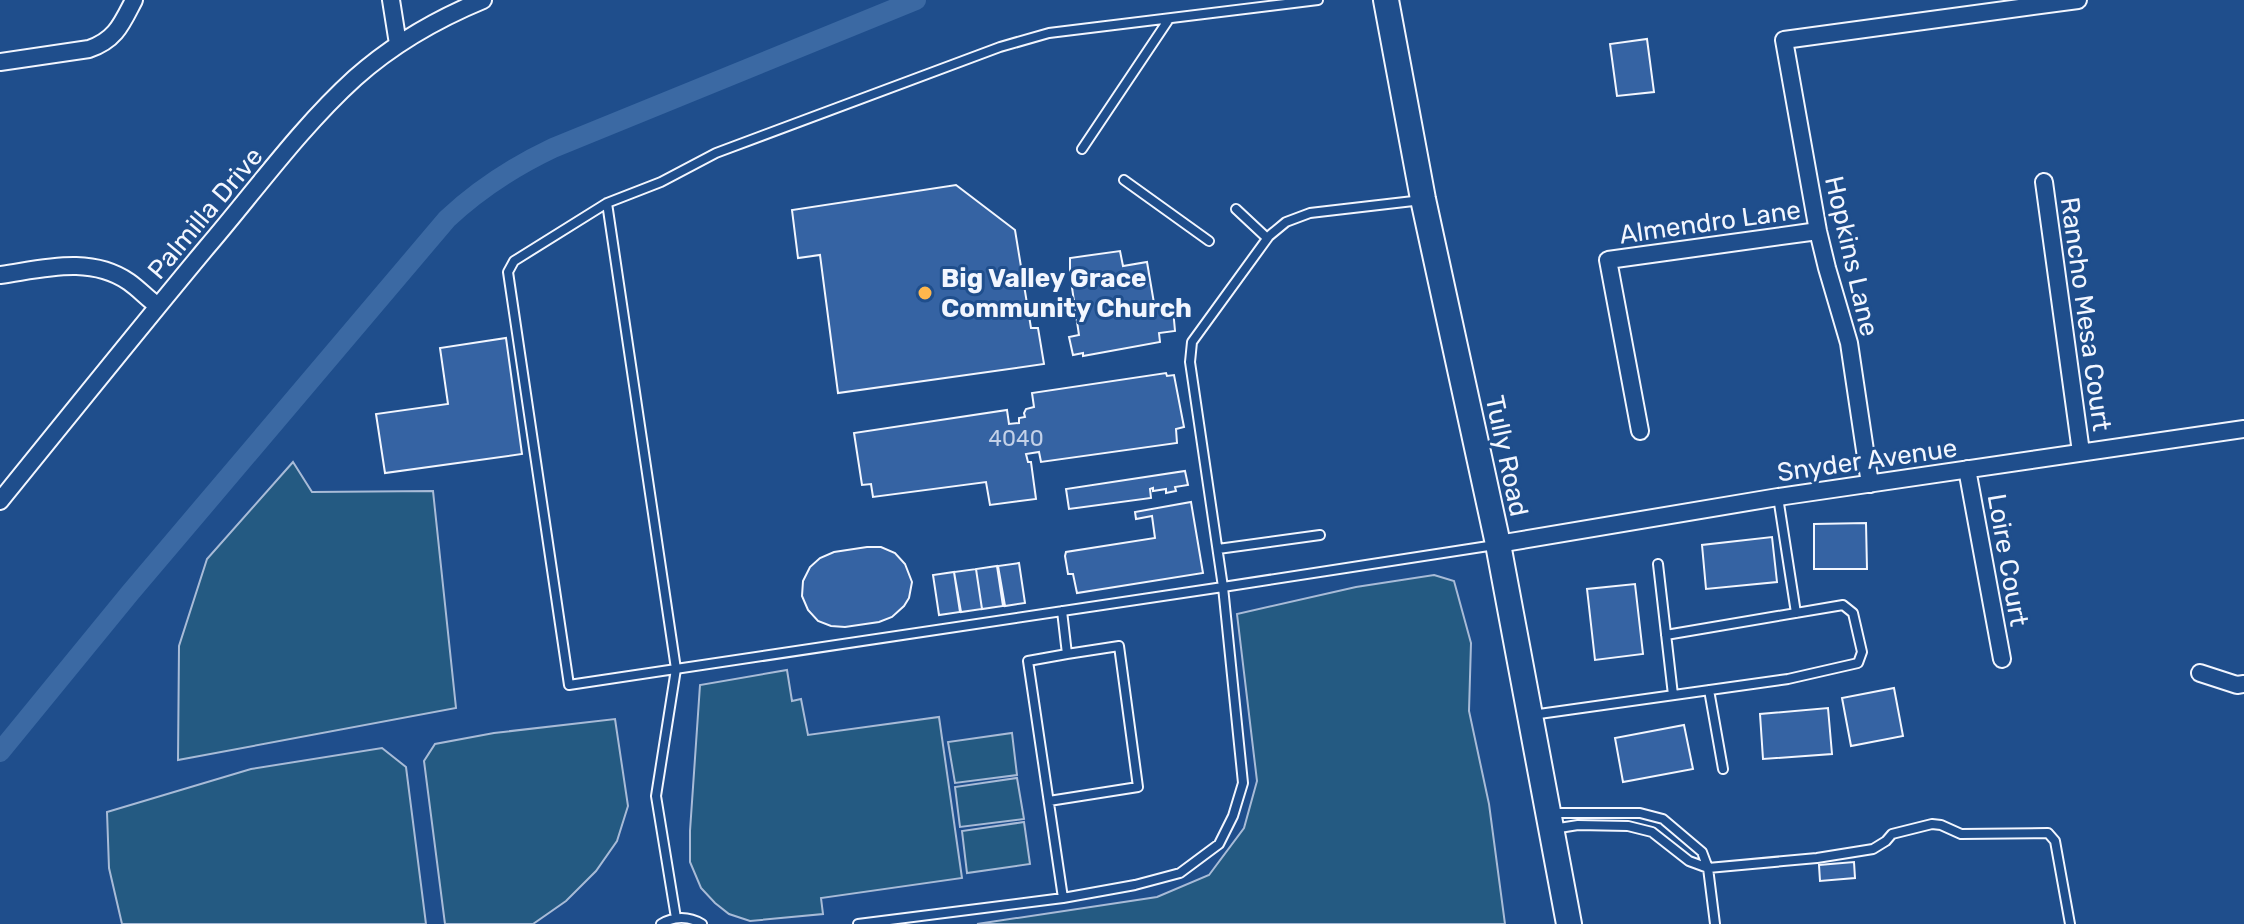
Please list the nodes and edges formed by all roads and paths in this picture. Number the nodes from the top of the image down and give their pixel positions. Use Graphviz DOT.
graph roads {
  1 [pos="134,0"];
  2 [pos="391,0"];
  3 [pos="483,0"];
  4 [pos="1318,0"];
  5 [pos="1386,0"];
  6 [pos="2078,0"];
  7 [pos="1169,19"];
  8 [pos="398,44"];
  9 [pos="0,62"];
  10 [pos="1082,149"];
  11 [pos="1124,180"];
  12 [pos="2044,182"];
  13 [pos="1423,199"];
  14 [pos="607,203"];
  15 [pos="1236,209"];
  16 [pos="1818,231"];
  17 [pos="1267,238"];
  18 [pos="1209,241"];
  19 [pos="0,275"];
  20 [pos="158,306"];
  21 [pos="2244,429"];
  22 [pos="1640,431"];
  23 [pos="2081,452"];
  24 [pos="1967,469"];
  25 [pos="1870,484"];
  26 [pos="1778,497"];
  27 [pos="0,501"];
  28 [pos="1320,535"];
  29 [pos="1498,544"];
  30 [pos="1218,549"];
  31 [pos="1658,564"];
  32 [pos="1223,587"];
  33 [pos="1062,611"];
  34 [pos="1796,613"];
  35 [pos="1666,635"];
  36 [pos="1067,654"];
  37 [pos="2002,659"];
  38 [pos="676,669"];
  39 [pos="2200,673"];
  40 [pos="2244,684"];
  41 [pos="1709,690"];
  42 [pos="1673,695"];
  43 [pos="1531,715"];
  44 [pos="1723,769"];
  45 [pos="1049,801"];
  46 [pos="1550,821"];
  47 [pos="1708,868"];
  48 [pos="1063,898"];
  49 [pos="676,918"];
  50 [pos="661,924"];
  51 [pos="702,924"];
  52 [pos="858,924"];
  53 [pos="1569,924"];
  54 [pos="1715,924"];
  55 [pos="2070,924"];
  1 -- 9 [label="street"];
  2 -- 8 [label="street"];
  3 -- 8 [label="street, Palmilla Drive"];
  4 -- 7 [label="lane"];
  5 -- 13 [label="main road, Tully Road"];
  6 -- 16 [label="street, Hopkins Lane"];
  7 -- 10 [label="lane"];
  7 -- 14 [label="lane"];
  8 -- 20 [label="street, Palmilla Drive"];
  11 -- 18 [label="lane"];
  12 -- 23 [label="street, Rancho Mesa Court"];
  13 -- 17 [label="lane"];
  13 -- 29 [label="main road, Tully Road"];
  14 -- 38 [label="lane"];
  14 -- 38 [label="lane"];
  15 -- 17 [label="lane"];
  16 -- 22 [label="street, Almendro Lane"];
  16 -- 25 [label="street, Hopkins Lane"];
  17 -- 30 [label="lane"];
  19 -- 20 [label="street"];
  20 -- 27 [label="street, Palmilla Drive"];
  21 -- 23 [label="street, Snyder Avenue"];
  23 -- 24 [label="street, Snyder Avenue"];
  24 -- 25 [label="street, Snyder Avenue"];
  24 -- 37 [label="street, Loire Court"];
  25 -- 26 [label="street, Snyder Avenue"];
  26 -- 29 [label="street, Snyder Avenue"];
  26 -- 34 [label="lane"];
  28 -- 30 [label="lane"];
  29 -- 32 [label="lane"];
  29 -- 43 [label="main road, Tully Road"];
  30 -- 32 [label="lane"];
  31 -- 35 [label="lane"];
  32 -- 33 [label="lane"];
  32 -- 48 [label="lane"];
  33 -- 36 [label="lane"];
  33 -- 38 [label="lane"];
  34 -- 35 [label="lane"];
  34 -- 41 [label="lane"];
  35 -- 42 [label="lane"];
  36 -- 45 [label="lane"];
  36 -- 45 [label="lane"];
  38 -- 49 [label="lane"];
  39 -- 40 [label="street"];
  41 -- 42 [label="lane"];
  41 -- 44 [label="lane"];
  42 -- 43 [label="lane"];
  43 -- 46 [label="main road, Tully Road"];
  45 -- 48 [label="lane"];
  46 -- 47 [label="lane"];
  46 -- 47 [label="lane"];
  46 -- 53 [label="main road, Tully Road"];
  47 -- 54 [label="lane"];
  47 -- 55 [label="lane"];
  48 -- 52 [label="lane"];
  49 -- 50 [label="lane"];
  49 -- 51 [label="lane"];
}
